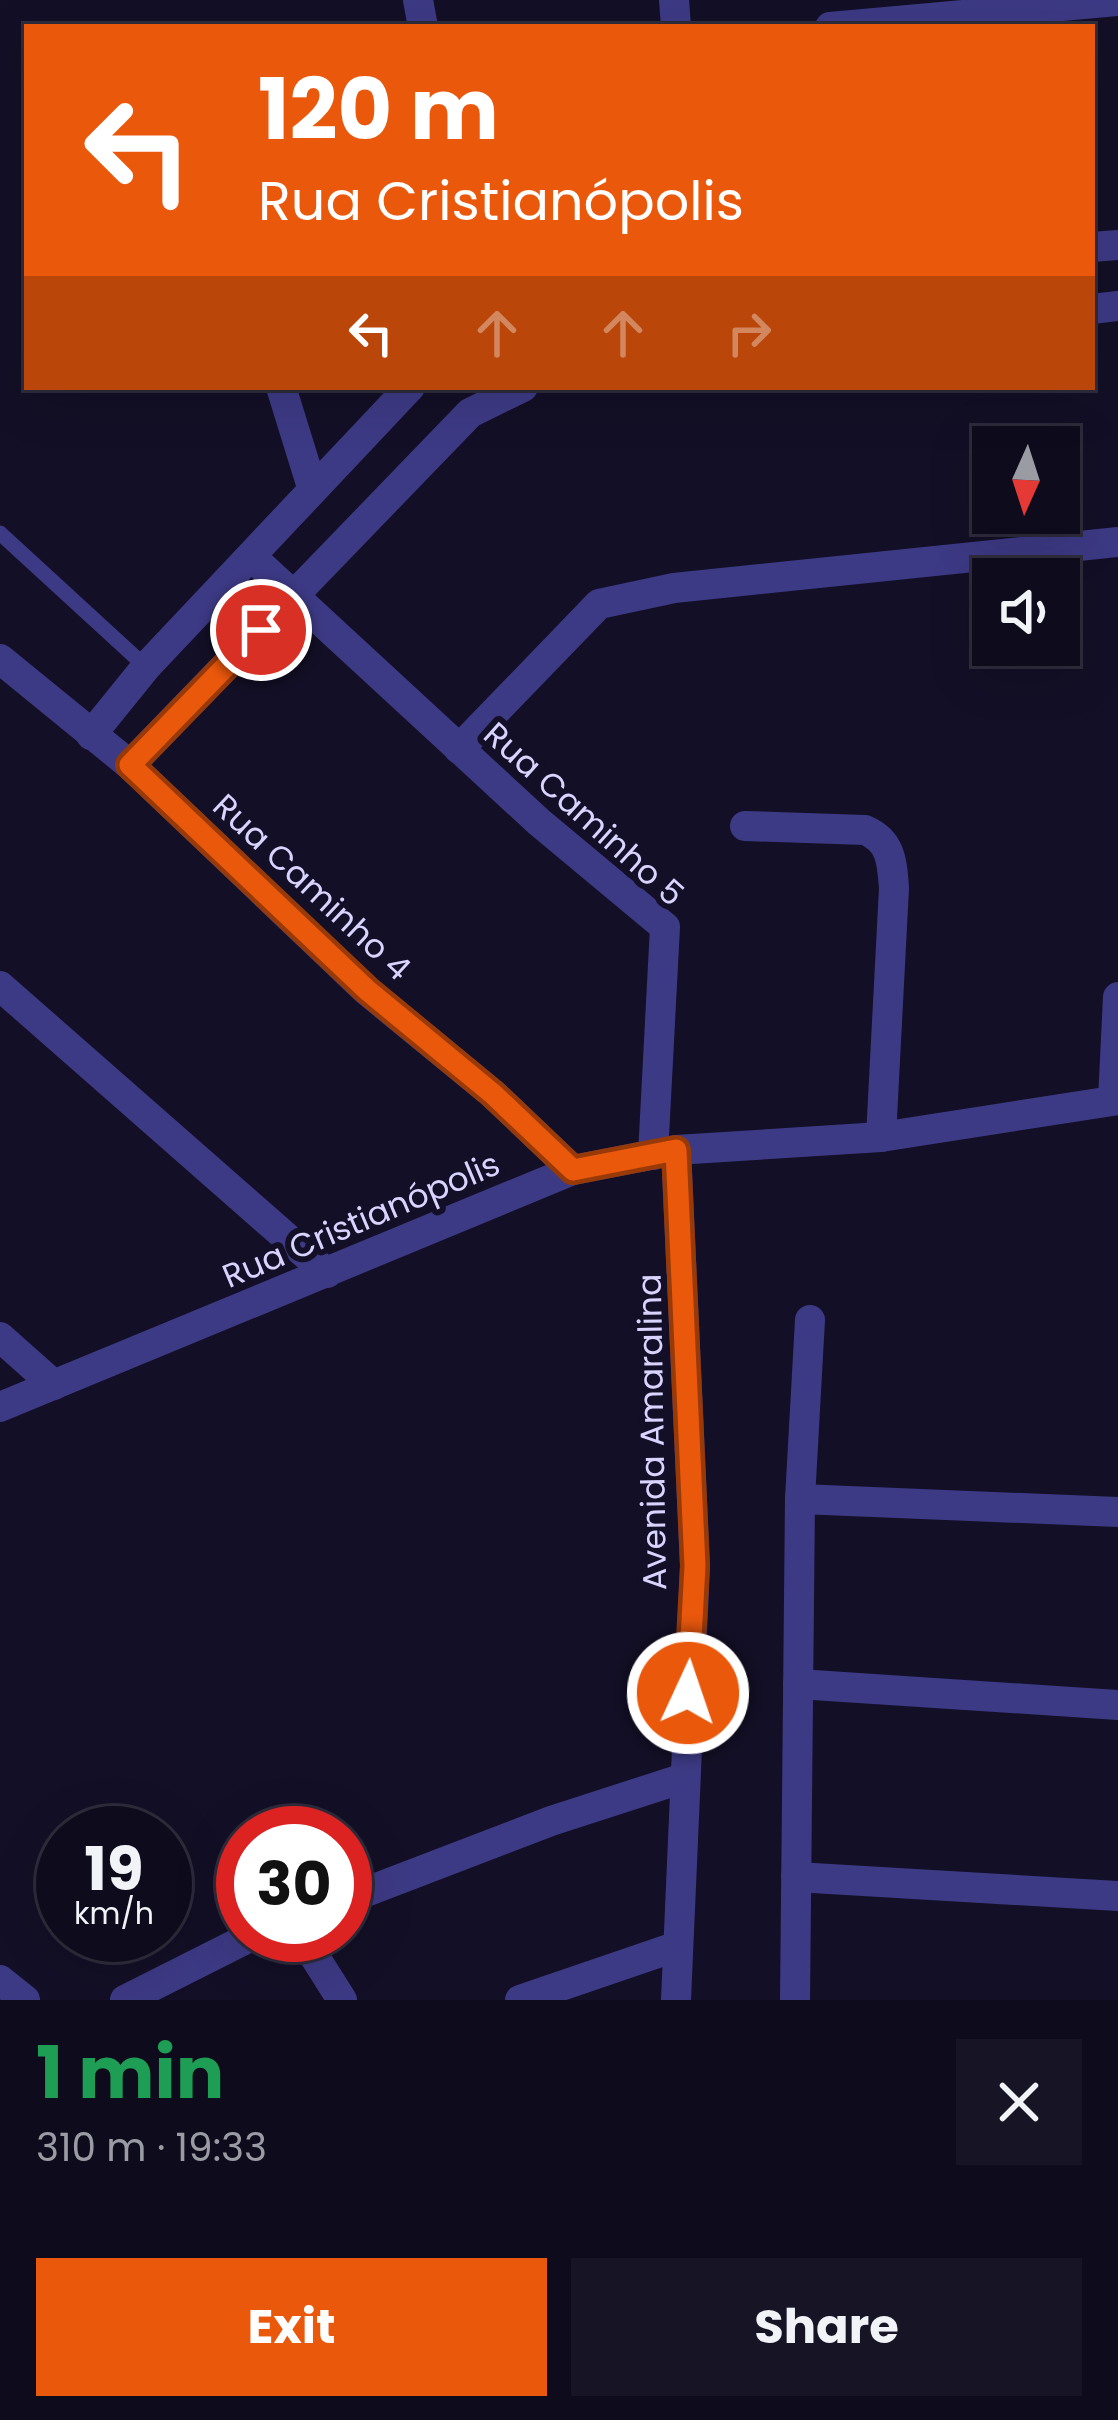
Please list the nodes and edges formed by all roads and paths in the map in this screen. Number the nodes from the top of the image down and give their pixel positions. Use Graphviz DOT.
graph roads {
  1 [pos="1118,1"];
  2 [pos="918,10"];
  3 [pos="846,24"];
  4 [pos="282,390"];
  5 [pos="407,390"];
  6 [pos="509,390"];
  7 [pos="462,400"];
  8 [pos="312,488"];
  9 [pos="0,532"];
  10 [pos="1118,542"];
  11 [pos="254,559"];
  12 [pos="293,596"];
  13 [pos="0,658"];
  14 [pos="146,667"];
  15 [pos="92,735"];
  16 [pos="459,749"];
  17 [pos="130,765"];
  18 [pos="745,826"];
  19 [pos="0,986"];
  20 [pos="1118,997"];
  21 [pos="1116,1100"];
  22 [pos="881,1137"];
  23 [pos="664,1152"];
  24 [pos="573,1170"];
  25 [pos="327,1274"];
  26 [pos="810,1321"];
  27 [pos="0,1337"];
  28 [pos="54,1385"];
  29 [pos="0,1406"];
  30 [pos="800,1499"];
  31 [pos="1118,1512"];
  32 [pos="798,1684"];
  33 [pos="1118,1705"];
  34 [pos="684,1778"];
  35 [pos="796,1877"];
  36 [pos="372,1890"];
  37 [pos="1118,1896"];
  38 [pos="678,1946"];
  39 [pos="216,1954"];
  40 [pos="318,1962"];
  41 [pos="0,1980"];
  42 [pos="25,2000"];
  43 [pos="125,2000"];
  44 [pos="342,2000"];
  45 [pos="520,2000"];
  46 [pos="676,2000"];
  47 [pos="795,2000"];
  1 -- 2 [label="street"];
  2 -- 3 [label="street"];
  4 -- 8 [label="street"];
  5 -- 8 [label="street"];
  6 -- 7 [label="street"];
  7 -- 12 [label="street"];
  8 -- 11 [label="street"];
  9 -- 14 [label="lane"];
  10 -- 16 [label="street"];
  11 -- 12 [label="street, Rua Caminho 5"];
  11 -- 14 [label="street"];
  12 -- 16 [label="street, Rua Caminho 5"];
  12 -- 17 [label="street"];
  13 -- 15 [label="street, Rua Caminho 4"];
  14 -- 15 [label="street"];
  15 -- 17 [label="street, Rua Caminho 4"];
  16 -- 23 [label="street, Rua Caminho 5"];
  17 -- 24 [label="street, Rua Caminho 4"];
  18 -- 22 [label="street"];
  19 -- 25 [label="street"];
  20 -- 21 [label="street"];
  21 -- 22 [label="street, Rua Cristianópolis"];
  22 -- 23 [label="street, Rua Cristianópolis"];
  23 -- 24 [label="street, Rua Cristianópolis"];
  23 -- 34 [label="street, Avenida Amaralina"];
  24 -- 25 [label="street, Rua Cristianópolis"];
  25 -- 28 [label="street, Rua Cristianópolis"];
  26 -- 30 [label="street"];
  27 -- 28 [label="street"];
  28 -- 29 [label="street, Rua Cristianópolis"];
  30 -- 31 [label="street"];
  30 -- 32 [label="street"];
  32 -- 33 [label="street"];
  32 -- 35 [label="street"];
  34 -- 36 [label="street"];
  34 -- 38 [label="street, Avenida Amaralina"];
  35 -- 37 [label="street"];
  35 -- 47 [label="street"];
  38 -- 45 [label="street"];
  38 -- 46 [label="street, Avenida Amaralina"];
  39 -- 43 [label="street"];
  40 -- 44 [label="street"];
  41 -- 42 [label="street"];
}
